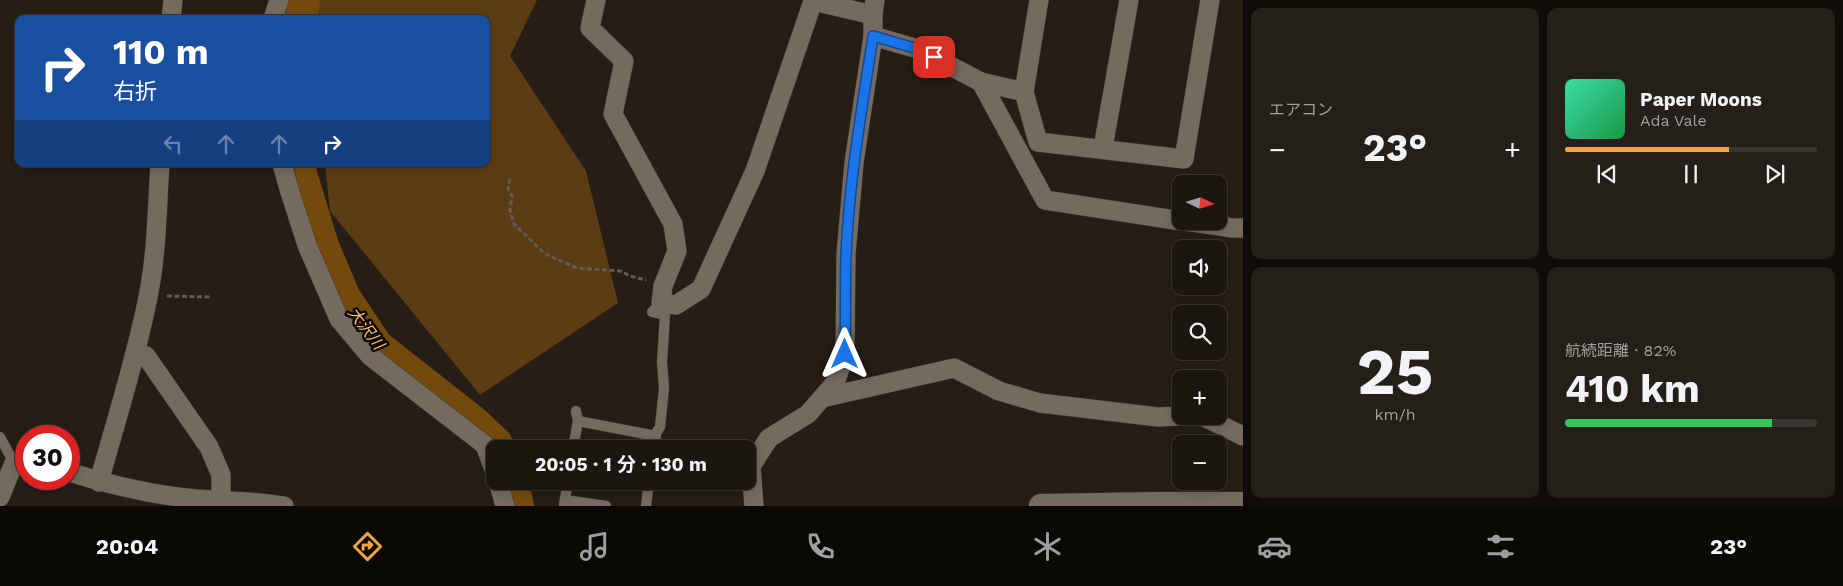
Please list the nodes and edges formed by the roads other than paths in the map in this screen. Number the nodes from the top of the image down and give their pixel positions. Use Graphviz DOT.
graph roads {
  1 [pos="173,0"];
  2 [pos="279,0"];
  3 [pos="596,0"];
  4 [pos="1039,0"];
  5 [pos="1129,0"];
  6 [pos="1210,0"];
  7 [pos="874,8"];
  8 [pos="171,15"];
  9 [pos="274,15"];
  10 [pos="873,36"];
  11 [pos="981,82"];
  12 [pos="1024,92"];
  13 [pos="1103,148"];
  14 [pos="160,167"];
  15 [pos="283,167"];
  16 [pos="1172,220"];
  17 [pos="1228,227"];
  18 [pos="1243,228"];
  19 [pos="662,296"];
  20 [pos="135,353"];
  21 [pos="822,398"];
  22 [pos="1172,416"];
  23 [pos="1220,425"];
  24 [pos="656,436"];
  25 [pos="1243,436"];
  26 [pos="0,437"];
  27 [pos="574,440"];
  28 [pos="655,440"];
  29 [pos="486,448"];
  30 [pos="15,456"];
  31 [pos="756,457"];
  32 [pos="15,471"];
  33 [pos="80,476"];
  34 [pos="99,482"];
  35 [pos="501,490"];
  36 [pos="567,490"];
  37 [pos="648,490"];
  38 [pos="752,490"];
  39 [pos="0,497"];
  40 [pos="228,502"];
  41 [pos="565,503"];
  42 [pos="1243,504"];
  43 [pos="284,506"];
  44 [pos="505,506"];
  45 [pos="606,506"];
  46 [pos="646,506"];
  47 [pos="754,506"];
  48 [pos="1041,506"];
  1 -- 8 [label="street"];
  2 -- 9 [label="street"];
  3 -- 19 [label="street"];
  4 -- 12 [label="street"];
  5 -- 13 [label="street"];
  6 -- 13 [label="street"];
  7 -- 10 [label="street"];
  7 -- 19 [label="street"];
  10 -- 11 [label="street"];
  10 -- 21 [label="street"];
  11 -- 12 [label="street"];
  11 -- 16 [label="street"];
  12 -- 13 [label="street"];
  14 -- 20 [label="street"];
  15 -- 29 [label="street"];
  17 -- 18 [label="street"];
  19 -- 24 [label="lane"];
  20 -- 34 [label="street"];
  20 -- 40 [label="street"];
  21 -- 22 [label="street"];
  21 -- 31 [label="street"];
  23 -- 25 [label="street"];
  24 -- 27 [label="lane"];
  24 -- 28 [label="lane"];
  26 -- 30 [label="lane"];
  32 -- 39 [label="street"];
  33 -- 34 [label="street"];
  34 -- 40 [label="street"];
  35 -- 44 [label="street"];
  36 -- 41 [label="lane"];
  37 -- 46 [label="lane"];
  38 -- 47 [label="street"];
  40 -- 43 [label="street"];
  41 -- 45 [label="lane"];
  42 -- 48 [label="street"];
}
